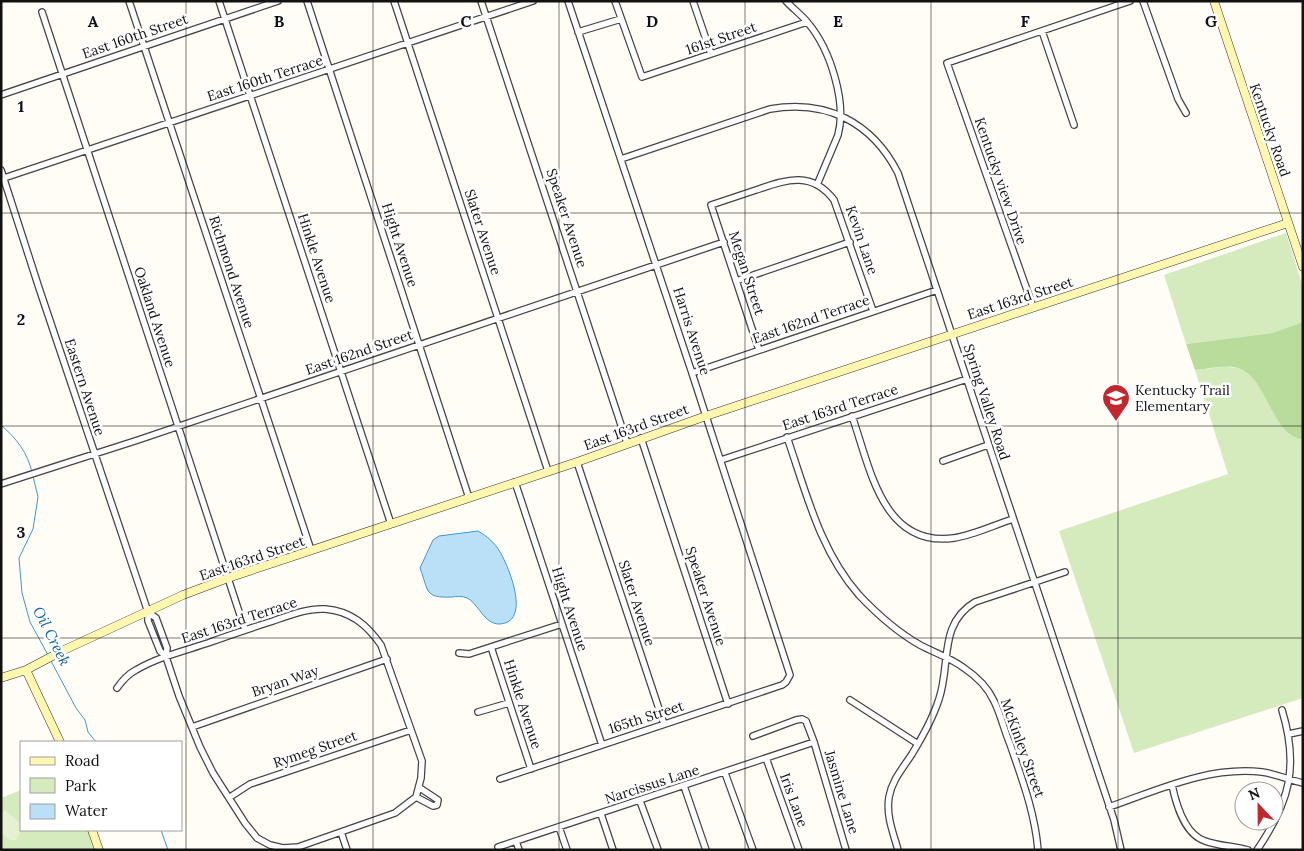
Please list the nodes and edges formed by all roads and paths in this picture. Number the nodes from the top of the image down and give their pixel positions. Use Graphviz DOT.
graph roads {
  1 [pos="129,1"];
  2 [pos="219,1"];
  3 [pos="278,1"];
  4 [pos="307,1"];
  5 [pos="394,1"];
  6 [pos="481,1"];
  7 [pos="533,1"];
  8 [pos="568,1"];
  9 [pos="615,1"];
  10 [pos="694,1"];
  11 [pos="786,1"];
  12 [pos="1130,1"];
  13 [pos="1143,1"];
  14 [pos="1214,1"];
  15 [pos="42,12"];
  16 [pos="486,17"];
  17 [pos="225,19"];
  18 [pos="621,19"];
  19 [pos="808,22"];
  20 [pos="1042,31"];
  21 [pos="578,32"];
  22 [pos="408,43"];
  23 [pos="144,46"];
  24 [pos="711,54"];
  25 [pos="329,69"];
  26 [pos="62,74"];
  27 [pos="1,95"];
  28 [pos="250,96"];
  29 [pos="1186,113"];
  30 [pos="842,116"];
  31 [pos="169,123"];
  32 [pos="1074,126"];
  33 [pos="87,150"];
  34 [pos="621,159"];
  35 [pos="1,170"];
  36 [pos="4,178"];
  37 [pos="817,185"];
  38 [pos="1288,223"];
  39 [pos="724,242"];
  40 [pos="850,242"];
  41 [pos="656,265"];
  42 [pos="1303,267"];
  43 [pos="736,281"];
  44 [pos="937,290"];
  45 [pos="578,291"];
  46 [pos="1033,307"];
  47 [pos="873,311"];
  48 [pos="498,318"];
  49 [pos="952,334"];
  50 [pos="419,344"];
  51 [pos="759,350"];
  52 [pos="341,371"];
  53 [pos="692,373"];
  54 [pos="966,379"];
  55 [pos="260,398"];
  56 [pos="706,416"];
  57 [pos="852,416"];
  58 [pos="178,426"];
  59 [pos="641,438"];
  60 [pos="787,438"];
  61 [pos="627,443"];
  62 [pos="988,445"];
  63 [pos="94,454"];
  64 [pos="721,460"];
  65 [pos="577,462"];
  66 [pos="942,462"];
  67 [pos="548,471"];
  68 [pos="515,482"];
  69 [pos="1,484"];
  70 [pos="469,498"];
  71 [pos="1012,519"];
  72 [pos="390,524"];
  73 [pos="311,550"];
  74 [pos="1065,572"];
  75 [pos="228,578"];
  76 [pos="1033,582"];
  77 [pos="148,612"];
  78 [pos="562,624"];
  79 [pos="245,630"];
  80 [pos="491,647"];
  81 [pos="459,653"];
  82 [pos="166,657"];
  83 [pos="946,658"];
  84 [pos="387,660"];
  85 [pos="26,670"];
  86 [pos="790,670"];
  87 [pos="1,678"];
  88 [pos="117,688"];
  89 [pos="850,700"];
  90 [pos="509,703"];
  91 [pos="728,704"];
  92 [pos="1282,710"];
  93 [pos="478,712"];
  94 [pos="664,724"];
  95 [pos="192,727"];
  96 [pos="412,730"];
  97 [pos="1303,731"];
  98 [pos="1289,734"];
  99 [pos="752,736"];
  100 [pos="60,741"];
  101 [pos="814,742"];
  102 [pos="918,744"];
  103 [pos="602,745"];
  104 [pos="766,758"];
  105 [pos="531,769"];
  106 [pos="725,773"];
  107 [pos="500,779"];
  108 [pos="1289,780"];
  109 [pos="1303,783"];
  110 [pos="1172,785"];
  111 [pos="684,786"];
  112 [pos="420,788"];
  113 [pos="230,797"];
  114 [pos="416,797"];
  115 [pos="640,801"];
  116 [pos="1108,807"];
  117 [pos="601,814"];
  118 [pos="559,827"];
  119 [pos="92,831"];
  120 [pos="341,832"];
  121 [pos="516,841"];
  122 [pos="498,847"];
  123 [pos="99,850"];
  124 [pos="347,850"];
  125 [pos="519,850"];
  126 [pos="567,850"];
  127 [pos="613,850"];
  128 [pos="658,850"];
  129 [pos="706,850"];
  130 [pos="754,850"];
  131 [pos="799,850"];
  132 [pos="846,850"];
  133 [pos="898,850"];
  134 [pos="1038,850"];
  135 [pos="1121,850"];
  136 [pos="1248,850"];
  137 [pos="1256,850"];
  1 -- 23 [label="street, Richmond Avenue"];
  2 -- 17 [label="street, Hinkle Avenue"];
  3 -- 17 [label="street, East 160th Street"];
  4 -- 25 [label="street, Hight Avenue"];
  5 -- 22 [label="street, Slater Avenue"];
  6 -- 16 [label="street, Speaker Avenue"];
  7 -- 16 [label="street, East 160th Terrace"];
  8 -- 21 [label="street, Harris Avenue"];
  9 -- 18 [label="street"];
  10 -- 24 [label="street"];
  11 -- 19 [label="street"];
  12 -- 20 [label="street"];
  13 -- 29 [label="street"];
  14 -- 38 [label="street, Kentucky Road"];
  15 -- 26 [label="street, Oakland Avenue"];
  16 -- 22 [label="street, East 160th Terrace"];
  16 -- 45 [label="street, Speaker Avenue"];
  17 -- 23 [label="street, East 160th Street"];
  17 -- 28 [label="street, Hinkle Avenue"];
  18 -- 21 [label="street"];
  18 -- 24 [label="street, 161st Street"];
  19 -- 24 [label="street, 161st Street"];
  19 -- 30 [label="street"];
  20 -- 32 [label="street"];
  20 -- 46 [label="street, Kentucky view Drive"];
  21 -- 34 [label="street, Harris Avenue"];
  22 -- 25 [label="street, East 160th Terrace"];
  22 -- 48 [label="street, Slater Avenue"];
  23 -- 26 [label="street, East 160th Street"];
  23 -- 31 [label="street, Richmond Avenue"];
  25 -- 28 [label="street, East 160th Terrace"];
  25 -- 50 [label="street, Hight Avenue"];
  26 -- 27 [label="street, East 160th Street"];
  26 -- 33 [label="street, Oakland Avenue"];
  28 -- 31 [label="street, East 160th Terrace"];
  28 -- 52 [label="street, Hinkle Avenue"];
  30 -- 34 [label="street, Spring Valley Road"];
  30 -- 37 [label="street"];
  30 -- 44 [label="street, Spring Valley Road"];
  31 -- 33 [label="street, East 160th Terrace"];
  31 -- 55 [label="street, Richmond Avenue"];
  33 -- 36 [label="street, East 160th Terrace"];
  33 -- 58 [label="street, Oakland Avenue"];
  34 -- 41 [label="street, Harris Avenue"];
  35 -- 36 [label="street, Eastern Avenue"];
  36 -- 63 [label="street, Eastern Avenue"];
  37 -- 39 [label="street, Megan Street"];
  37 -- 40 [label="street, Kevin Lane"];
  38 -- 42 [label="street, Kentucky Road"];
  38 -- 46 [label="street, East 163rd Street"];
  39 -- 41 [label="street, East 162nd Street"];
  39 -- 43 [label="street, Megan Street"];
  40 -- 43 [label="street"];
  40 -- 47 [label="street, Kevin Lane"];
  41 -- 45 [label="street, East 162nd Street"];
  41 -- 53 [label="street, Harris Avenue"];
  43 -- 51 [label="street, Megan Street"];
  44 -- 47 [label="street, East 162nd Terrace"];
  44 -- 49 [label="street, Spring Valley Road"];
  45 -- 48 [label="street, East 162nd Street"];
  45 -- 61 [label="street, Speaker Avenue"];
  46 -- 49 [label="street, East 163rd Street"];
  47 -- 51 [label="street, East 162nd Terrace"];
  48 -- 50 [label="street, East 162nd Street"];
  48 -- 67 [label="street, Slater Avenue"];
  49 -- 54 [label="street, Spring Valley Road"];
  49 -- 56 [label="street, East 163rd Street"];
  50 -- 52 [label="street, East 162nd Street"];
  50 -- 70 [label="street, Hight Avenue"];
  51 -- 53 [label="street, East 162nd Terrace"];
  52 -- 55 [label="street, East 162nd Street"];
  52 -- 72 [label="street, Hinkle Avenue"];
  53 -- 56 [label="street, Harris Avenue"];
  54 -- 57 [label="street, East 163rd Terrace"];
  54 -- 62 [label="street, Spring Valley Road"];
  55 -- 58 [label="street, East 162nd Street"];
  55 -- 73 [label="street, Richmond Avenue"];
  56 -- 59 [label="street, East 163rd Street"];
  56 -- 64 [label="street, Harris Avenue"];
  57 -- 60 [label="street, East 163rd Terrace"];
  57 -- 71 [label="street"];
  58 -- 63 [label="street, East 162nd Street"];
  58 -- 75 [label="street, Oakland Avenue"];
  59 -- 61 [label="street, East 163rd Street"];
  59 -- 91 [label="street, Speaker Avenue"];
  60 -- 64 [label="street, East 163rd Terrace"];
  60 -- 83 [label="street, McKinley Street"];
  61 -- 65 [label="street, East 163rd Street"];
  62 -- 66 [label="street"];
  62 -- 71 [label="street, Spring Valley Road"];
  63 -- 69 [label="street, East 162nd Street"];
  63 -- 77 [label="street, Eastern Avenue"];
  64 -- 86 [label="street, Harris Avenue"];
  65 -- 67 [label="street, East 163rd Street"];
  65 -- 94 [label="street, Slater Avenue"];
  67 -- 68 [label="street, East 163rd Street"];
  68 -- 70 [label="street, East 163rd Street"];
  68 -- 78 [label="street, Hight Avenue"];
  70 -- 72 [label="street, East 163rd Street"];
  71 -- 76 [label="street, Spring Valley Road"];
  72 -- 73 [label="street, East 163rd Street"];
  73 -- 75 [label="street, East 163rd Street"];
  74 -- 76 [label="street"];
  75 -- 77 [label="street, East 163rd Street"];
  75 -- 79 [label="street, Oakland Avenue"];
  76 -- 83 [label="street"];
  76 -- 116 [label="street, Spring Valley Road"];
  77 -- 82 [label="street, Eastern Avenue"];
  77 -- 85 [label="street, East 163rd Street"];
  78 -- 80 [label="street"];
  78 -- 103 [label="street, Hight Avenue"];
  79 -- 82 [label="street, East 163rd Terrace"];
  79 -- 84 [label="street, East 163rd Terrace"];
  80 -- 81 [label="street"];
  80 -- 90 [label="street, Hinkle Avenue"];
  82 -- 88 [label="street, East 163rd Terrace"];
  82 -- 95 [label="street, Eastern Avenue"];
  83 -- 102 [label="street"];
  83 -- 134 [label="street, McKinley Street"];
  84 -- 95 [label="street, Bryan Way"];
  84 -- 96 [label="street"];
  85 -- 87 [label="street, East 163rd Street"];
  85 -- 100 [label="street"];
  86 -- 91 [label="street, 165th Street"];
  89 -- 102 [label="street"];
  90 -- 93 [label="street"];
  90 -- 105 [label="street, Hinkle Avenue"];
  91 -- 94 [label="street, 165th Street"];
  92 -- 98 [label="street"];
  94 -- 103 [label="street, 165th Street"];
  95 -- 113 [label="street, Eastern Avenue"];
  96 -- 112 [label="street"];
  96 -- 113 [label="street, Rymeg Street"];
  97 -- 98 [label="street"];
  98 -- 108 [label="street"];
  99 -- 101 [label="street, Jasmine Lane"];
  101 -- 104 [label="street, Narcissus Lane"];
  101 -- 132 [label="street, Jasmine Lane"];
  102 -- 133 [label="street"];
  103 -- 105 [label="street, 165th Street"];
  104 -- 106 [label="street, Narcissus Lane"];
  104 -- 131 [label="street, Iris Lane"];
  105 -- 107 [label="street, 165th Street"];
  106 -- 111 [label="street, Narcissus Lane"];
  106 -- 130 [label="street"];
  108 -- 109 [label="street"];
  108 -- 110 [label="street"];
  108 -- 137 [label="street"];
  110 -- 116 [label="street"];
  110 -- 136 [label="street"];
  111 -- 115 [label="street, Narcissus Lane"];
  111 -- 129 [label="street"];
  112 -- 114 [label="street"];
  112 -- 114 [label="street"];
  113 -- 120 [label="street, Eastern Avenue"];
  114 -- 120 [label="street"];
  115 -- 117 [label="street, Narcissus Lane"];
  115 -- 128 [label="street"];
  116 -- 135 [label="street, Spring Valley Road"];
  117 -- 118 [label="street, Narcissus Lane"];
  117 -- 127 [label="street"];
  118 -- 121 [label="street, Narcissus Lane"];
  118 -- 126 [label="street"];
  119 -- 123 [label="street"];
  120 -- 124 [label="street"];
  121 -- 122 [label="street, Narcissus Lane"];
  121 -- 125 [label="street"];
}
